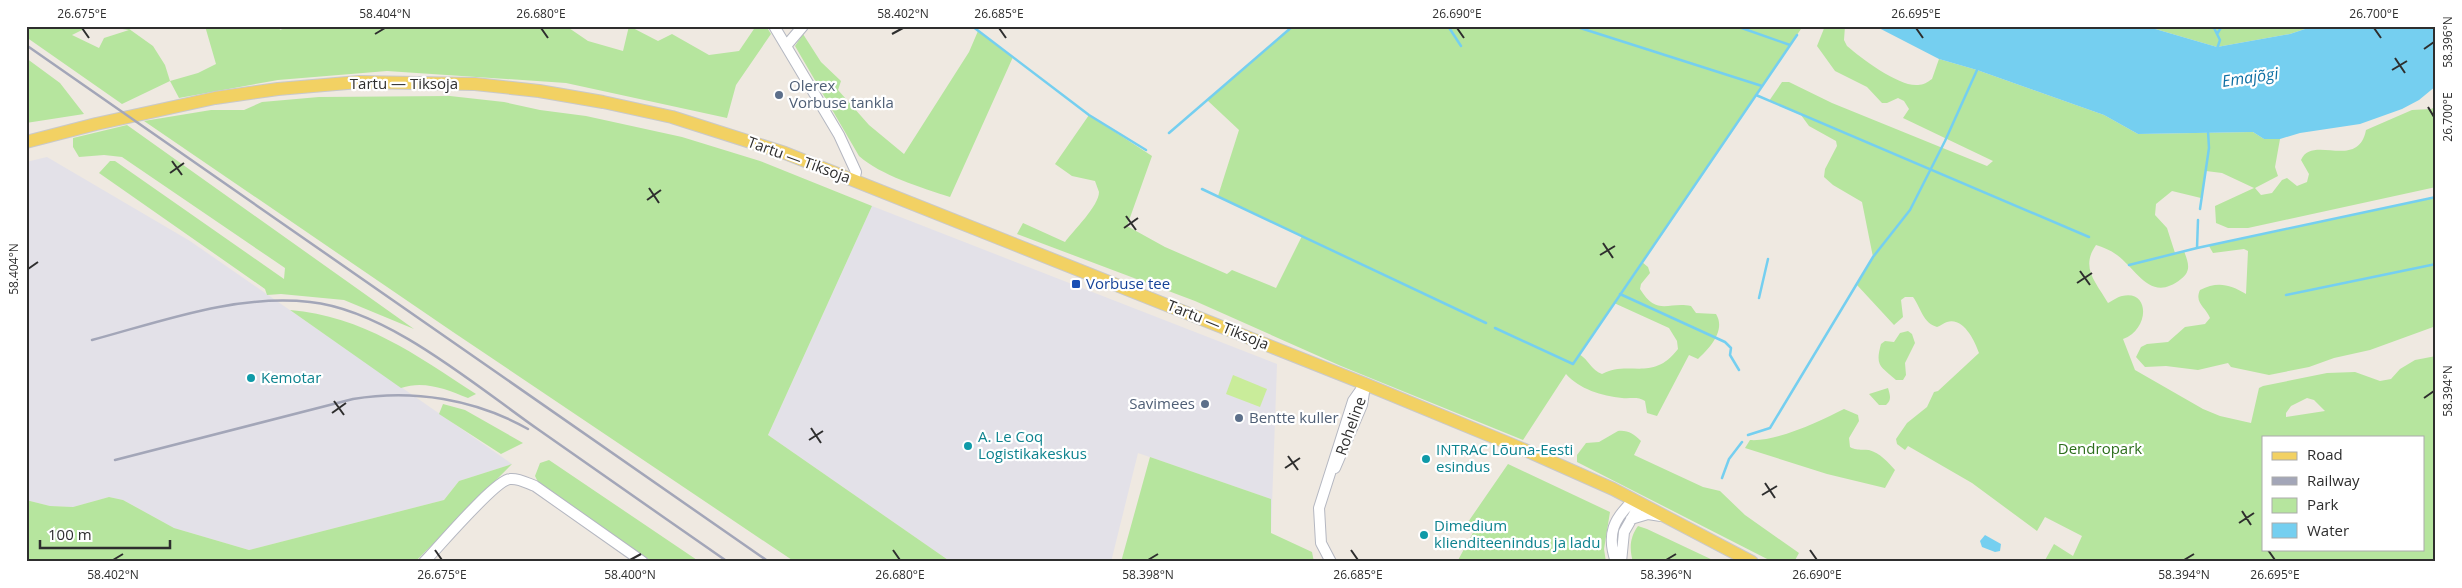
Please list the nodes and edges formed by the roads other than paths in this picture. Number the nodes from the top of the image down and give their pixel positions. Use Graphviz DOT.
graph roads {
  1 [pos="774,26"];
  2 [pos="803,26"];
  3 [pos="786,46"];
  4 [pos="26,142"];
  5 [pos="854,180"];
  6 [pos="1366,384"];
  7 [pos="1634,500"];
  8 [pos="1667,516"];
  9 [pos="1631,520"];
  10 [pos="424,562"];
  11 [pos="643,562"];
  12 [pos="1331,562"];
  13 [pos="1616,562"];
  14 [pos="1621,562"];
  15 [pos="1752,562"];
  1 -- 3 [label="street"];
  2 -- 3 [label="street"];
  3 -- 5 [label="street"];
  4 -- 5 [label="main road, Tartu — Tiksoja"];
  5 -- 6 [label="main road, Tartu — Tiksoja"];
  6 -- 7 [label="main road, Tartu — Tiksoja"];
  6 -- 12 [label="street, Roheline"];
  7 -- 8 [label="main road, Tartu — Tiksoja"];
  7 -- 9 [label="street"];
  7 -- 13 [label="street"];
  8 -- 9 [label="street"];
  8 -- 15 [label="main road, Tartu — Tiksoja"];
  9 -- 14 [label="street"];
  10 -- 11 [label="street"];
}
